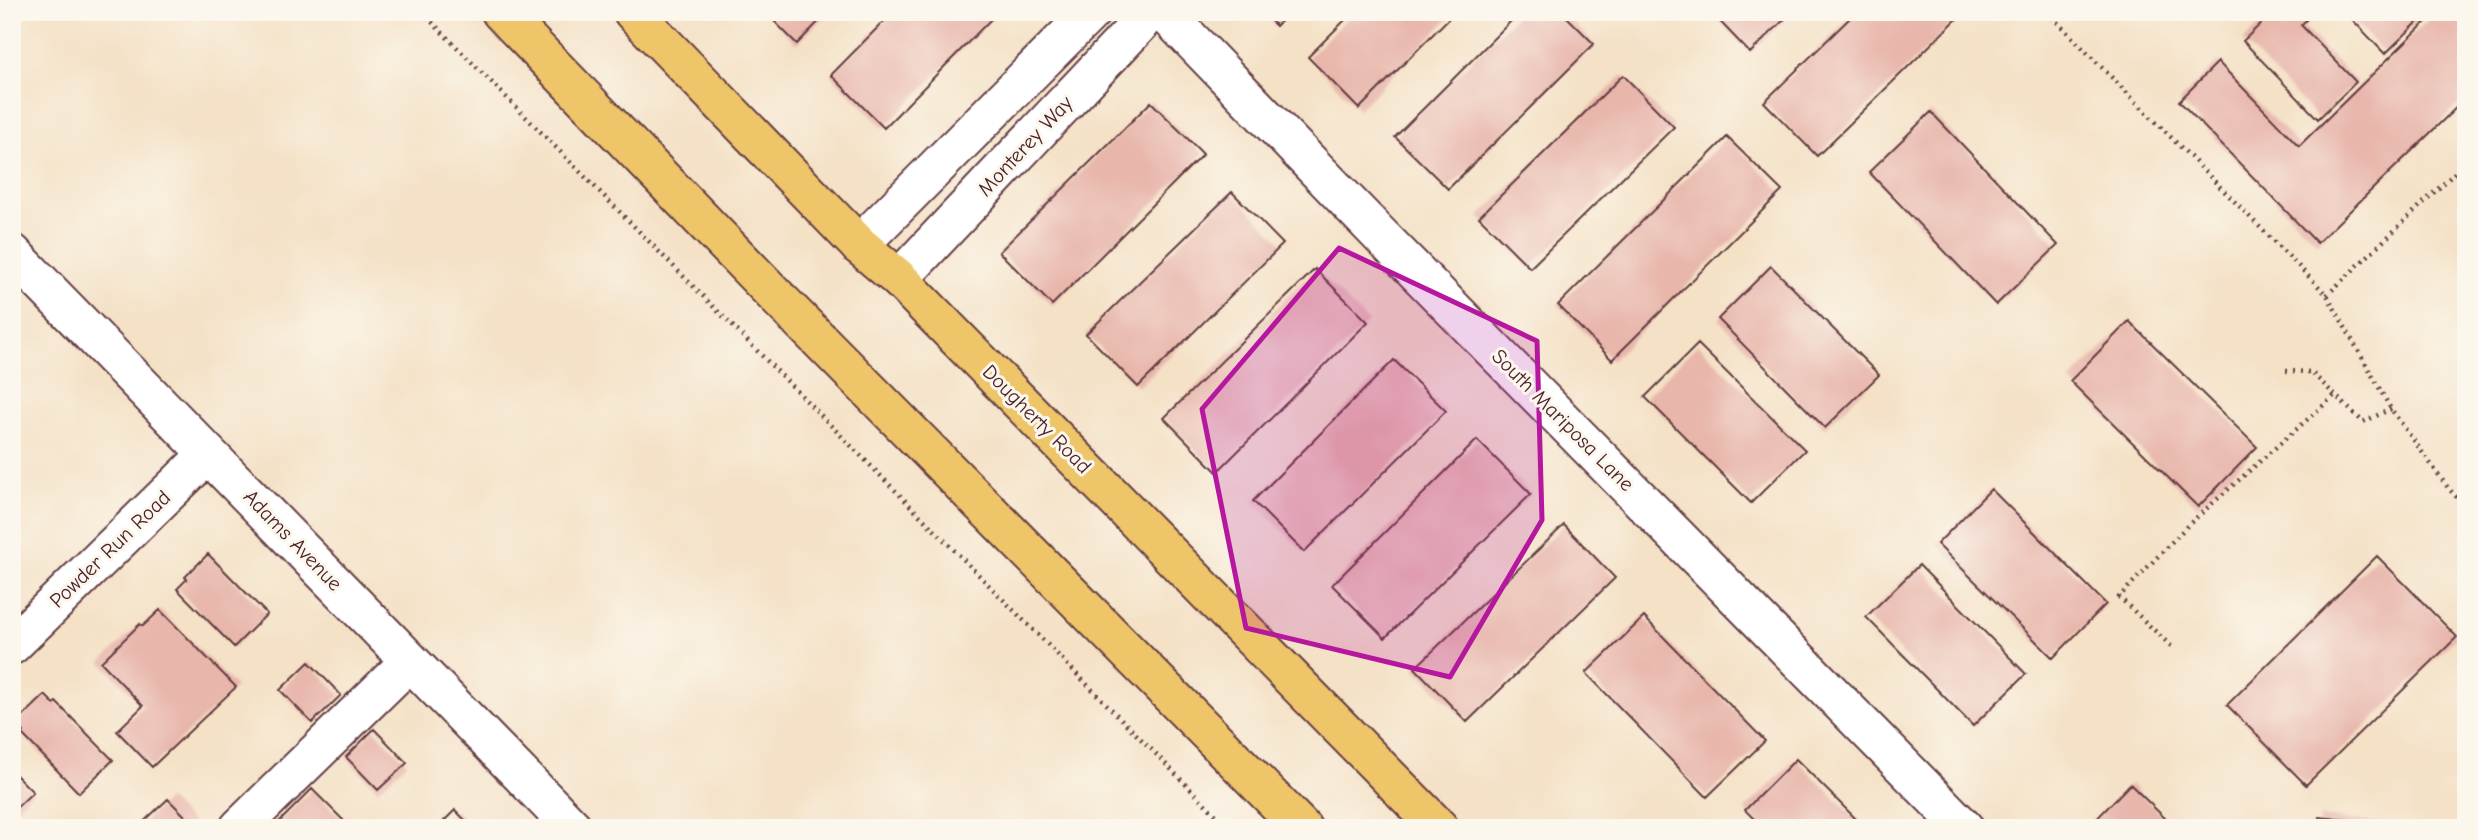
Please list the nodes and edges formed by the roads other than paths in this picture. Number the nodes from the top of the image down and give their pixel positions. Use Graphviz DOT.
graph roads {
  1 [pos="500,12"];
  2 [pos="633,12"];
  3 [pos="1091,12"];
  4 [pos="1151,12"];
  5 [pos="1164,12"];
  6 [pos="859,245"];
  7 [pos="12,253"];
  8 [pos="899,279"];
  9 [pos="208,454"];
  10 [pos="12,645"];
  11 [pos="410,661"];
  12 [pos="239,828"];
  13 [pos="573,828"];
  14 [pos="1302,828"];
  15 [pos="1439,828"];
  16 [pos="1964,828"];
  1 -- 14 [label="main road"];
  2 -- 6 [label="main road, Dougherty Road"];
  3 -- 6 [label="street"];
  4 -- 8 [label="street, Monterey Way"];
  5 -- 16 [label="street, South Mariposa Lane"];
  6 -- 8 [label="main road, Dougherty Road"];
  7 -- 9 [label="street, Adams Avenue"];
  8 -- 15 [label="main road, Dougherty Road"];
  9 -- 10 [label="street, Powder Run Road"];
  9 -- 11 [label="street, Adams Avenue"];
  11 -- 12 [label="street"];
  11 -- 13 [label="street, Adams Avenue"];
}
